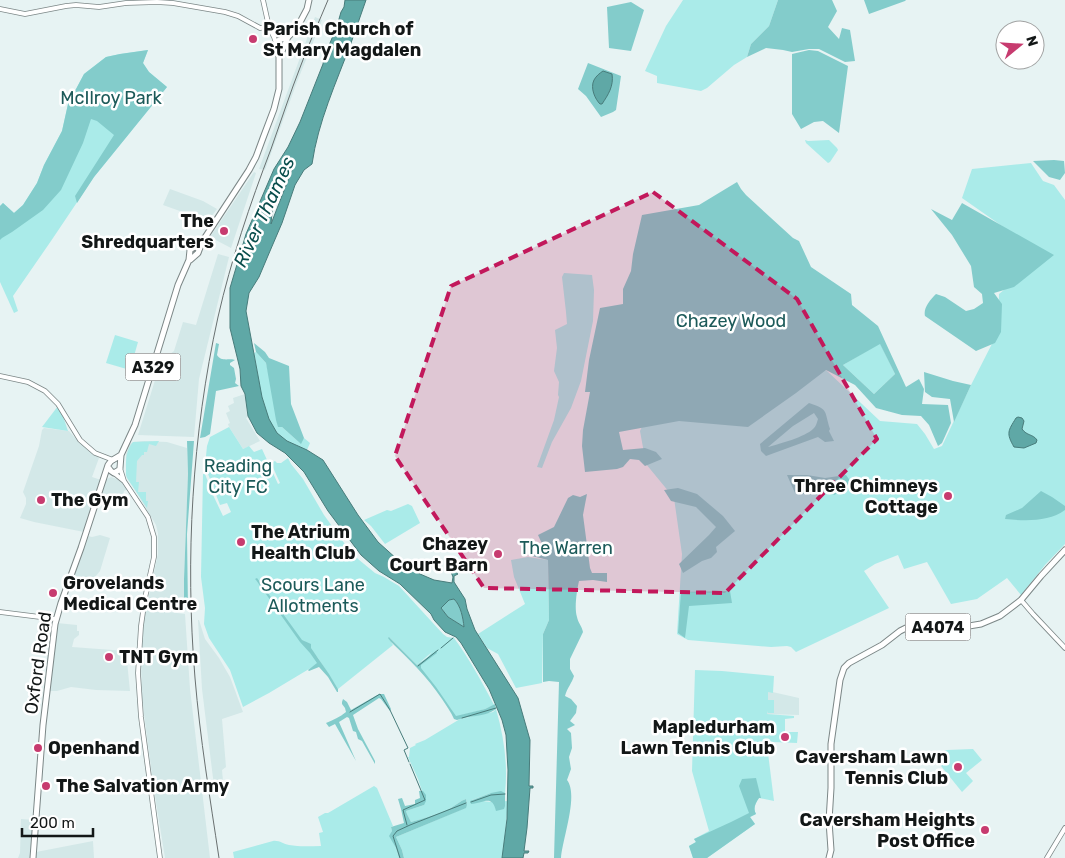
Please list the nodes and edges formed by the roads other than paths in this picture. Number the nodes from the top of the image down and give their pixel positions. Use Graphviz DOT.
graph roads {
  1 [pos="263,0"];
  2 [pos="309,0"];
  3 [pos="0,9"];
  4 [pos="268,26"];
  5 [pos="279,43"];
  6 [pos="0,376"];
  7 [pos="121,455"];
  8 [pos="103,457"];
  9 [pos="113,460"];
  10 [pos="108,466"];
  11 [pos="120,467"];
  12 [pos="114,473"];
  13 [pos="103,479"];
  14 [pos="124,481"];
  15 [pos="1065,550"];
  16 [pos="1021,600"];
  17 [pos="0,612"];
  18 [pos="56,619"];
  19 [pos="1065,648"];
  20 [pos="1065,828"];
  21 [pos="33,858"];
  22 [pos="160,858"];
  23 [pos="829,858"];
  24 [pos="1047,858"];
  1 -- 4 [label="street"];
  2 -- 5 [label="main road"];
  3 -- 4 [label="street"];
  4 -- 5 [label="street"];
  5 -- 7 [label="main road, A329"];
  6 -- 8 [label="street"];
  7 -- 9 [label="main road, A329"];
  7 -- 11 [label="main road, A329"];
  8 -- 9 [label="street"];
  8 -- 10 [label="street"];
  9 -- 10 [label="main road"];
  9 -- 11 [label="main road"];
  10 -- 12 [label="main road"];
  10 -- 13 [label="main road, Oxford Road"];
  11 -- 12 [label="main road"];
  11 -- 14 [label="street"];
  12 -- 13 [label="main road"];
  12 -- 14 [label="street"];
  13 -- 18 [label="main road, Oxford Road"];
  14 -- 22 [label="street"];
  15 -- 16 [label="main road, A4074"];
  16 -- 19 [label="street"];
  16 -- 23 [label="main road, A4074"];
  17 -- 18 [label="street"];
  18 -- 21 [label="main road, Oxford Road"];
  20 -- 24 [label="street"];
}
